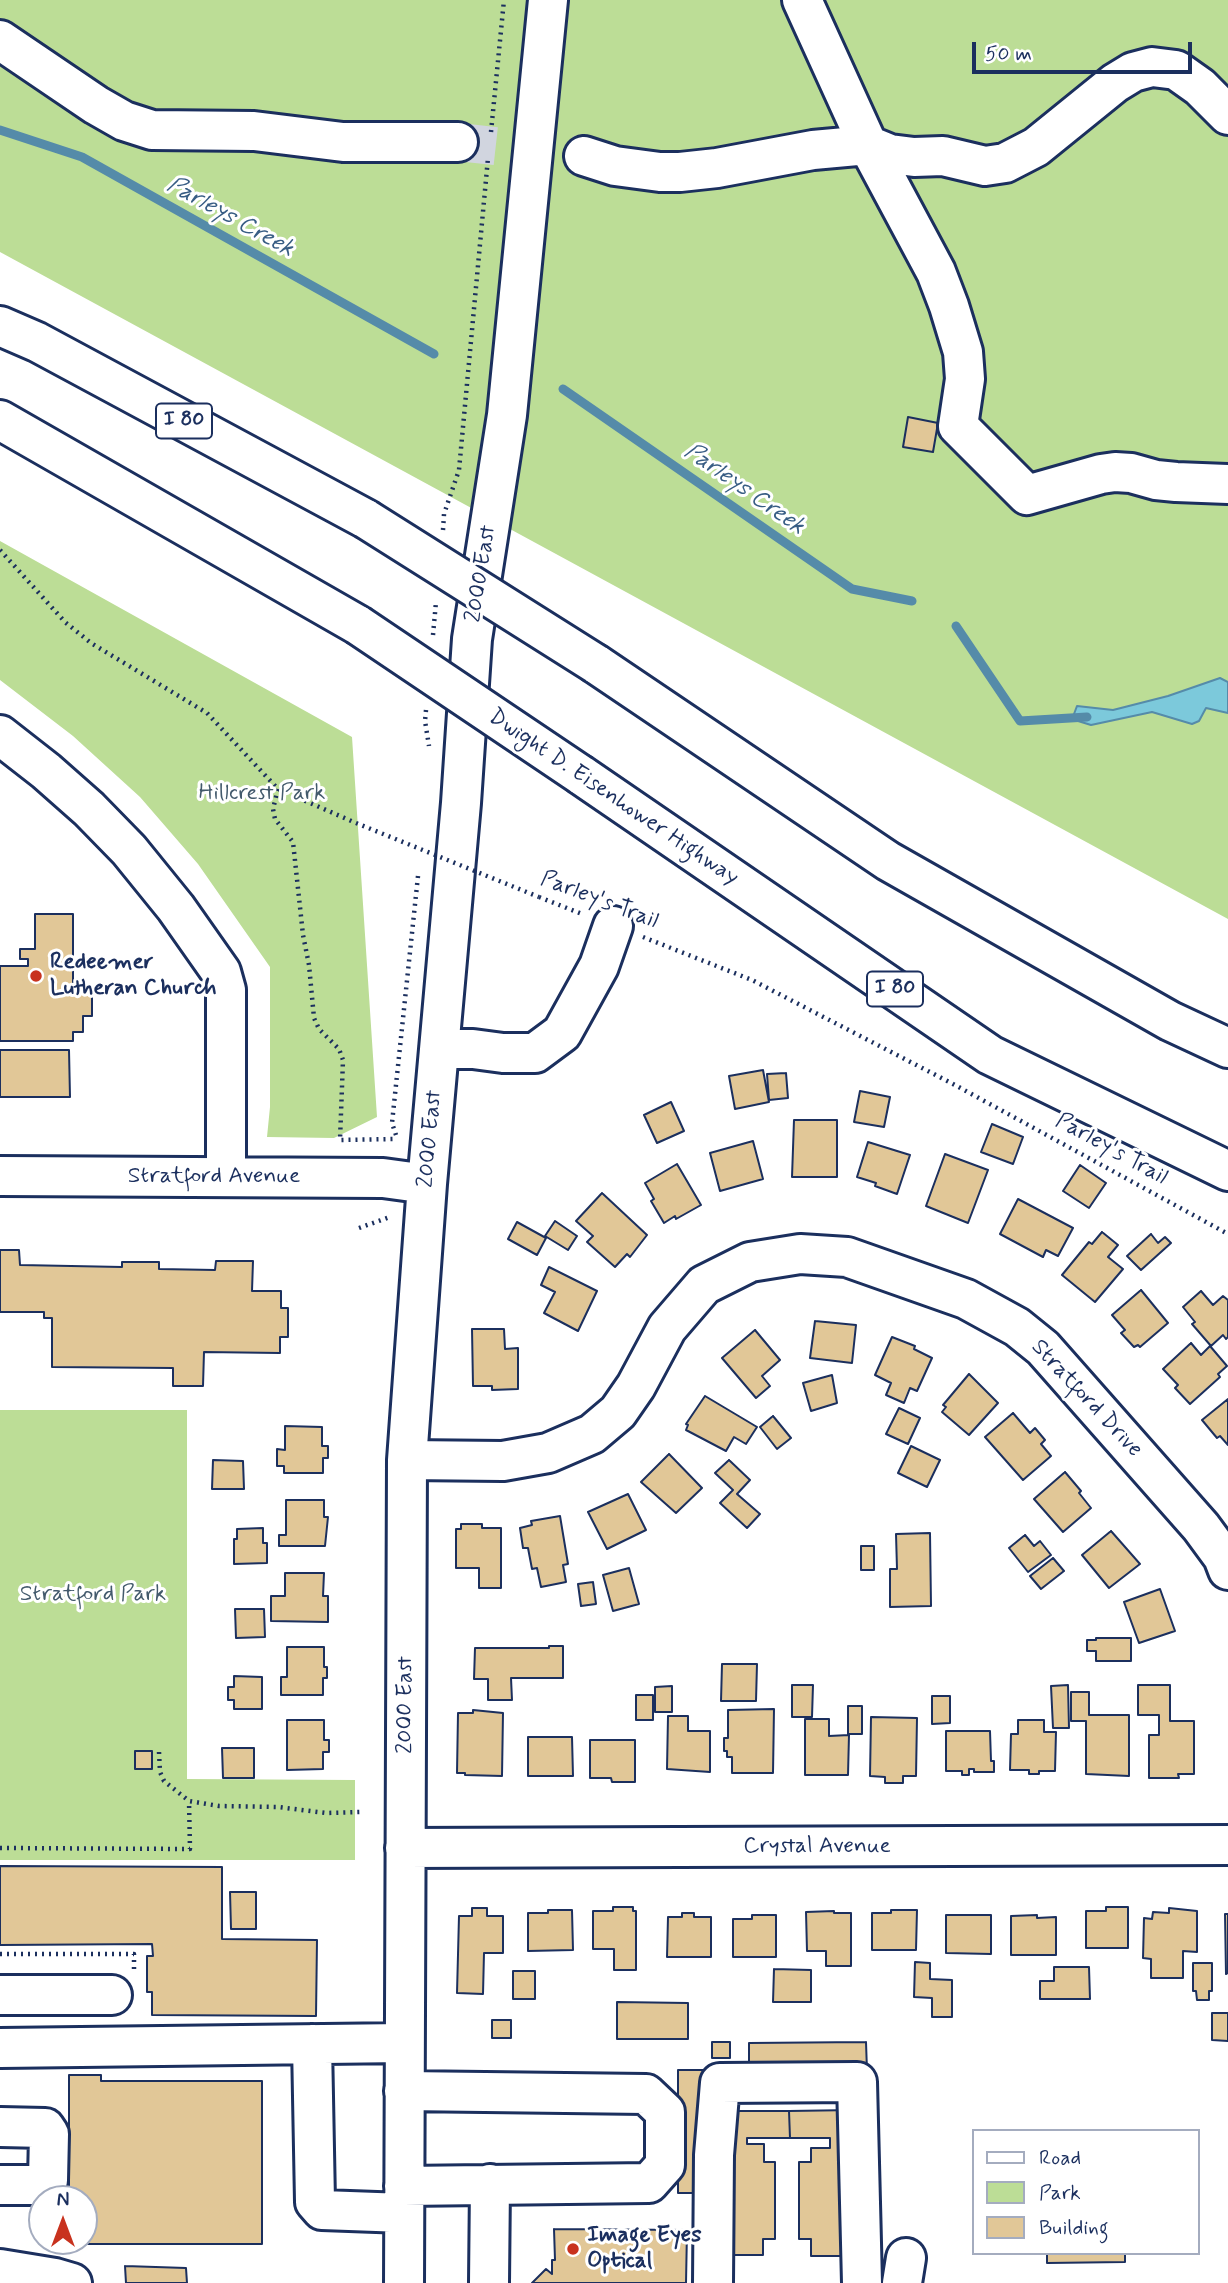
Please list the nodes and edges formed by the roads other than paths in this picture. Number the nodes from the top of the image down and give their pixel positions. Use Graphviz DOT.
graph roads {
  1 [pos="548,0"];
  2 [pos="802,0"];
  3 [pos="0,40"];
  4 [pos="1228,115"];
  5 [pos="458,142"];
  6 [pos="868,145"];
  7 [pos="584,156"];
  8 [pos="0,326"];
  9 [pos="0,420"];
  10 [pos="1228,484"];
  11 [pos="0,735"];
  12 [pos="613,926"];
  13 [pos="1228,1048"];
  14 [pos="439,1049"];
  15 [pos="1228,1171"];
  16 [pos="0,1176"];
  17 [pos="226,1177"];
  18 [pos="427,1184"];
  19 [pos="407,1460"];
  20 [pos="1228,1570"];
  21 [pos="1228,1845"];
  22 [pos="405,1848"];
  23 [pos="0,1995"];
  24 [pos="113,1996"];
  25 [pos="404,2043"];
  26 [pos="312,2044"];
  27 [pos="0,2048"];
  28 [pos="404,2091"];
  29 [pos="0,2127"];
  30 [pos="491,2184"];
  31 [pos="0,2185"];
  32 [pos="404,2199"];
  33 [pos="0,2269"];
  34 [pos="72,2283"];
  35 [pos="404,2283"];
  36 [pos="489,2283"];
  37 [pos="713,2283"];
  38 [pos="862,2283"];
  1 -- 14 [label="main road, 2000 East"];
  2 -- 6 [label="main road"];
  3 -- 5 [label="main road"];
  4 -- 6 [label="main road"];
  6 -- 7 [label="main road"];
  6 -- 10 [label="main road"];
  8 -- 13 [label="main road, I 80, bridge"];
  9 -- 15 [label="main road, Dwight D. Eisenhower Highway / I 80, bridge"];
  11 -- 17 [label="main road"];
  12 -- 14 [label="main road"];
  14 -- 18 [label="main road, 2000 East"];
  16 -- 17 [label="main road, Stratford Avenue"];
  17 -- 18 [label="main road, Stratford Avenue"];
  18 -- 19 [label="main road, 2000 East"];
  19 -- 20 [label="main road, Stratford Drive"];
  19 -- 22 [label="main road, 2000 East"];
  21 -- 22 [label="main road, Crystal Avenue"];
  22 -- 25 [label="main road, 2000 East"];
  23 -- 24 [label="main road"];
  25 -- 26 [label="main road"];
  25 -- 28 [label="main road, 2000 East"];
  26 -- 27 [label="main road"];
  26 -- 32 [label="main road"];
  28 -- 30 [label="main road"];
  28 -- 32 [label="main road, 2000 East"];
  29 -- 31 [label="main road"];
  30 -- 32 [label="main road"];
  30 -- 36 [label="main road"];
  32 -- 35 [label="main road, 2000 East"];
  33 -- 34 [label="main road"];
  37 -- 38 [label="main road"];
}
